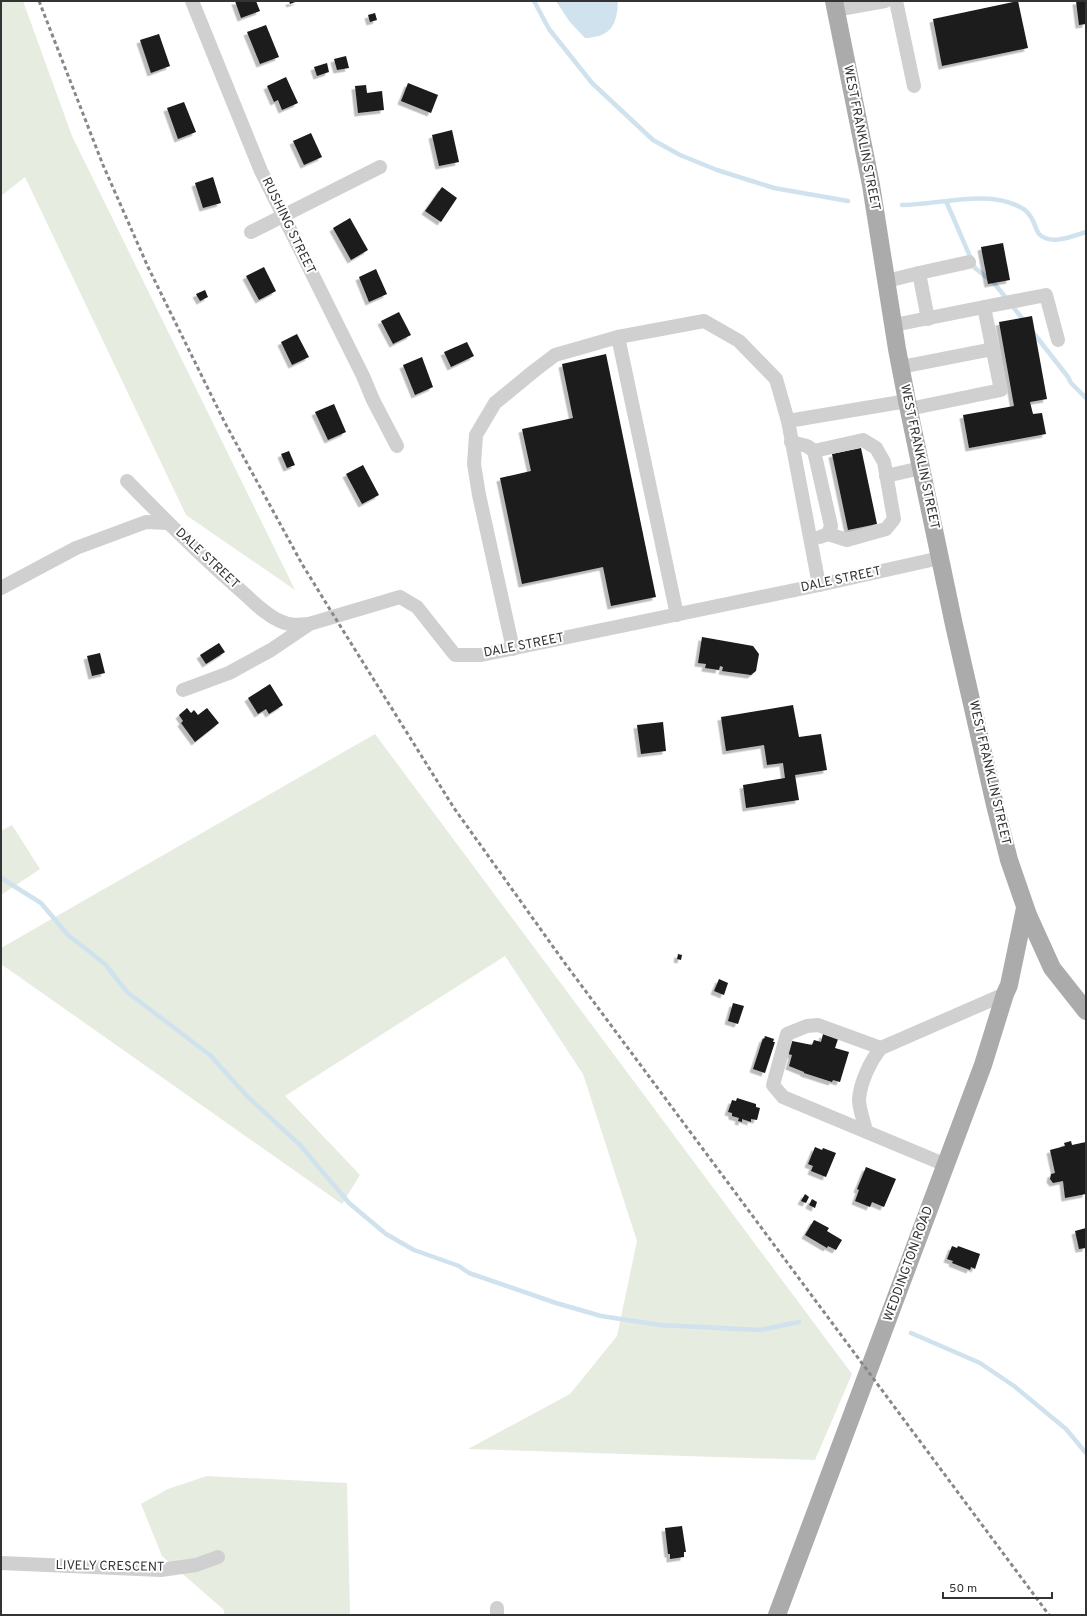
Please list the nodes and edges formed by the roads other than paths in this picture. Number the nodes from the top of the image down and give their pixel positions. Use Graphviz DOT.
graph roads {
  1 [pos="192,1"];
  2 [pos="885,1"];
  3 [pos="896,1"];
  4 [pos="834,6"];
  5 [pos="914,86"];
  6 [pos="380,167"];
  7 [pos="283,216"];
  8 [pos="251,232"];
  9 [pos="969,262"];
  10 [pos="919,273"];
  11 [pos="887,281"];
  12 [pos="984,307"];
  13 [pos="928,319"];
  14 [pos="894,325"];
  15 [pos="618,337"];
  16 [pos="1058,340"];
  17 [pos="993,349"];
  18 [pos="901,367"];
  19 [pos="908,406"];
  20 [pos="788,421"];
  21 [pos="791,442"];
  22 [pos="397,446"];
  23 [pos="814,451"];
  24 [pos="921,468"];
  25 [pos="886,476"];
  26 [pos="127,481"];
  27 [pos="168,523"];
  28 [pos="828,534"];
  29 [pos="810,540"];
  30 [pos="940,558"];
  31 [pos="819,585"];
  32 [pos="1,588"];
  33 [pos="677,615"];
  34 [pos="309,624"];
  35 [pos="513,649"];
  36 [pos="183,690"];
  37 [pos="1025,908"];
  38 [pos="1005,994"];
  39 [pos="1086,1011"];
  40 [pos="881,1048"];
  41 [pos="866,1130"];
  42 [pos="946,1165"];
  43 [pos="218,1557"];
  44 [pos="1,1563"];
  45 [pos="777,1615"];
  1 -- 7 [label="street, RUSHING STREET"];
  2 -- 4 [label="street"];
  3 -- 5 [label="street"];
  4 -- 11 [label="main road, WEST FRANKLIN STREET"];
  6 -- 7 [label="street"];
  7 -- 8 [label="street"];
  7 -- 22 [label="street, RUSHING STREET"];
  9 -- 10 [label="street"];
  10 -- 11 [label="street"];
  10 -- 13 [label="street"];
  11 -- 14 [label="main road, WEST FRANKLIN STREET"];
  12 -- 13 [label="street"];
  12 -- 16 [label="street"];
  12 -- 17 [label="street"];
  13 -- 14 [label="street"];
  14 -- 18 [label="main road, WEST FRANKLIN STREET"];
  15 -- 20 [label="street"];
  15 -- 33 [label="street"];
  15 -- 35 [label="street"];
  17 -- 18 [label="street"];
  17 -- 19 [label="street"];
  18 -- 19 [label="main road, WEST FRANKLIN STREET"];
  19 -- 20 [label="street"];
  19 -- 24 [label="main road, WEST FRANKLIN STREET"];
  20 -- 21 [label="street"];
  21 -- 23 [label="street"];
  21 -- 29 [label="street"];
  23 -- 25 [label="street"];
  23 -- 28 [label="street"];
  24 -- 25 [label="street"];
  24 -- 30 [label="main road, WEST FRANKLIN STREET"];
  25 -- 28 [label="street"];
  26 -- 27 [label="street, DALE STREET"];
  27 -- 32 [label="street, DALE STREET"];
  27 -- 34 [label="street, DALE STREET"];
  28 -- 29 [label="street"];
  29 -- 31 [label="street"];
  30 -- 31 [label="street, DALE STREET"];
  30 -- 37 [label="main road, WEST FRANKLIN STREET"];
  31 -- 33 [label="street, DALE STREET"];
  33 -- 35 [label="street, DALE STREET"];
  34 -- 35 [label="street, DALE STREET"];
  34 -- 36 [label="street"];
  37 -- 38 [label="main road, WEDDINGTON ROAD"];
  37 -- 39 [label="main road, WEST FRANKLIN STREET"];
  38 -- 40 [label="street"];
  38 -- 42 [label="main road, WEDDINGTON ROAD"];
  40 -- 41 [label="street"];
  40 -- 41 [label="street"];
  41 -- 42 [label="street"];
  42 -- 45 [label="main road, WEDDINGTON ROAD"];
  43 -- 44 [label="street, LIVELY CRESCENT"];
}
